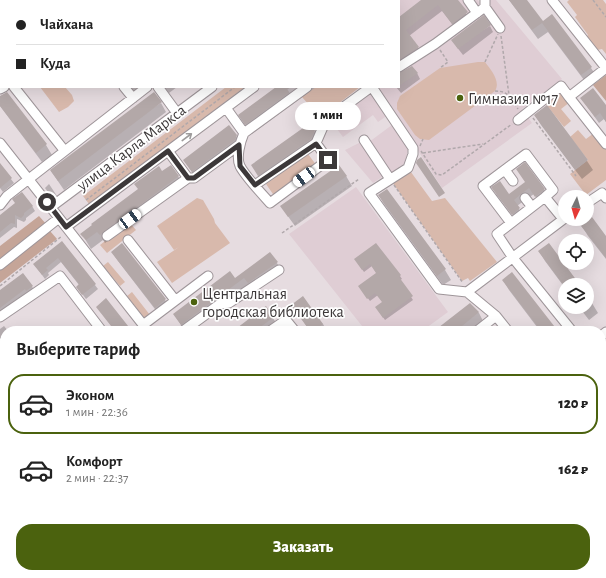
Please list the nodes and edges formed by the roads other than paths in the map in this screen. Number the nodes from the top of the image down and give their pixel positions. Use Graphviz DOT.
graph roads {
  1 [pos="468,0"];
  2 [pos="553,0"];
  3 [pos="482,7"];
  4 [pos="500,28"];
  5 [pos="400,65"];
  6 [pos="606,68"];
  7 [pos="15,88"];
  8 [pos="125,88"];
  9 [pos="146,88"];
  10 [pos="159,88"];
  11 [pos="211,88"];
  12 [pos="253,88"];
  13 [pos="306,88"];
  14 [pos="370,88"];
  15 [pos="372,88"];
  16 [pos="569,97"];
  17 [pos="132,98"];
  18 [pos="226,108"];
  19 [pos="177,113"];
  20 [pos="518,120"];
  21 [pos="244,133"];
  22 [pos="364,140"];
  23 [pos="0,143"];
  24 [pos="316,144"];
  25 [pos="606,144"];
  26 [pos="239,145"];
  27 [pos="64,150"];
  28 [pos="168,151"];
  29 [pos="505,170"];
  30 [pos="188,178"];
  31 [pos="29,179"];
  32 [pos="390,179"];
  33 [pos="513,181"];
  34 [pos="255,185"];
  35 [pos="605,193"];
  36 [pos="545,197"];
  37 [pos="525,198"];
  38 [pos="594,199"];
  39 [pos="1,202"];
  40 [pos="51,207"];
  41 [pos="532,207"];
  42 [pos="558,212"];
  43 [pos="59,218"];
  44 [pos="511,223"];
  45 [pos="558,224"];
  46 [pos="65,231"];
  47 [pos="107,236"];
  48 [pos="128,240"];
  49 [pos="513,258"];
  50 [pos="0,265"];
  51 [pos="279,270"];
  52 [pos="208,276"];
  53 [pos="468,292"];
  54 [pos="175,300"];
  55 [pos="496,316"];
  56 [pos="0,317"];
  57 [pos="98,326"];
  58 [pos="143,326"];
  59 [pos="147,326"];
  60 [pos="190,326"];
  61 [pos="277,326"];
  62 [pos="291,326"];
  63 [pos="483,326"];
  64 [pos="504,326"];
  65 [pos="568,326"];
  1 -- 3 [label="street"];
  2 -- 6 [label="street"];
  3 -- 4 [label="street"];
  3 -- 5 [label="street"];
  6 -- 16 [label="street"];
  7 -- 27 [label="street"];
  8 -- 17 [label="street"];
  9 -- 17 [label="street"];
  10 -- 19 [label="street"];
  11 -- 19 [label="street, улица Карла Маркса"];
  12 -- 18 [label="street, улица Карла Маркса"];
  13 -- 21 [label="street"];
  14 -- 24 [label="street"];
  15 -- 32 [label="street"];
  16 -- 20 [label="street"];
  16 -- 25 [label="street"];
  17 -- 27 [label="street"];
  18 -- 21 [label="street"];
  28 -- 18 [label="street, улица Карла Маркса, one-way"];
  19 -- 40 [label="street, улица Карла Маркса"];
  21 -- 26 [label="street"];
  22 -- 32 [label="street"];
  23 -- 31 [label="street"];
  24 -- 34 [label="street"];
  24 -- 34 [label="street"];
  26 -- 30 [label="street"];
  26 -- 34 [label="street"];
  27 -- 31 [label="street"];
  28 -- 30 [label="street"];
  28 -- 46 [label="street, улица Карла Маркса"];
  29 -- 33 [label="street"];
  29 -- 36 [label="street"];
  29 -- 44 [label="street"];
  30 -- 47 [label="street"];
  31 -- 39 [label="street"];
  31 -- 40 [label="street"];
  32 -- 53 [label="street"];
  35 -- 38 [label="street"];
  36 -- 41 [label="street"];
  36 -- 42 [label="street"];
  37 -- 41 [label="street"];
  40 -- 43 [label="street"];
  41 -- 44 [label="street"];
  43 -- 46 [label="street"];
  43 -- 50 [label="street"];
  44 -- 49 [label="street"];
  45 -- 49 [label="street"];
  46 -- 58 [label="street"];
  48 -- 54 [label="street"];
  49 -- 53 [label="street"];
  49 -- 65 [label="street"];
  51 -- 60 [label="street"];
  52 -- 54 [label="street"];
  53 -- 55 [label="street"];
  54 -- 59 [label="street"];
  55 -- 63 [label="street"];
  55 -- 64 [label="street"];
  56 -- 57 [label="street"];
  61 -- 62 [label="street"];
}
